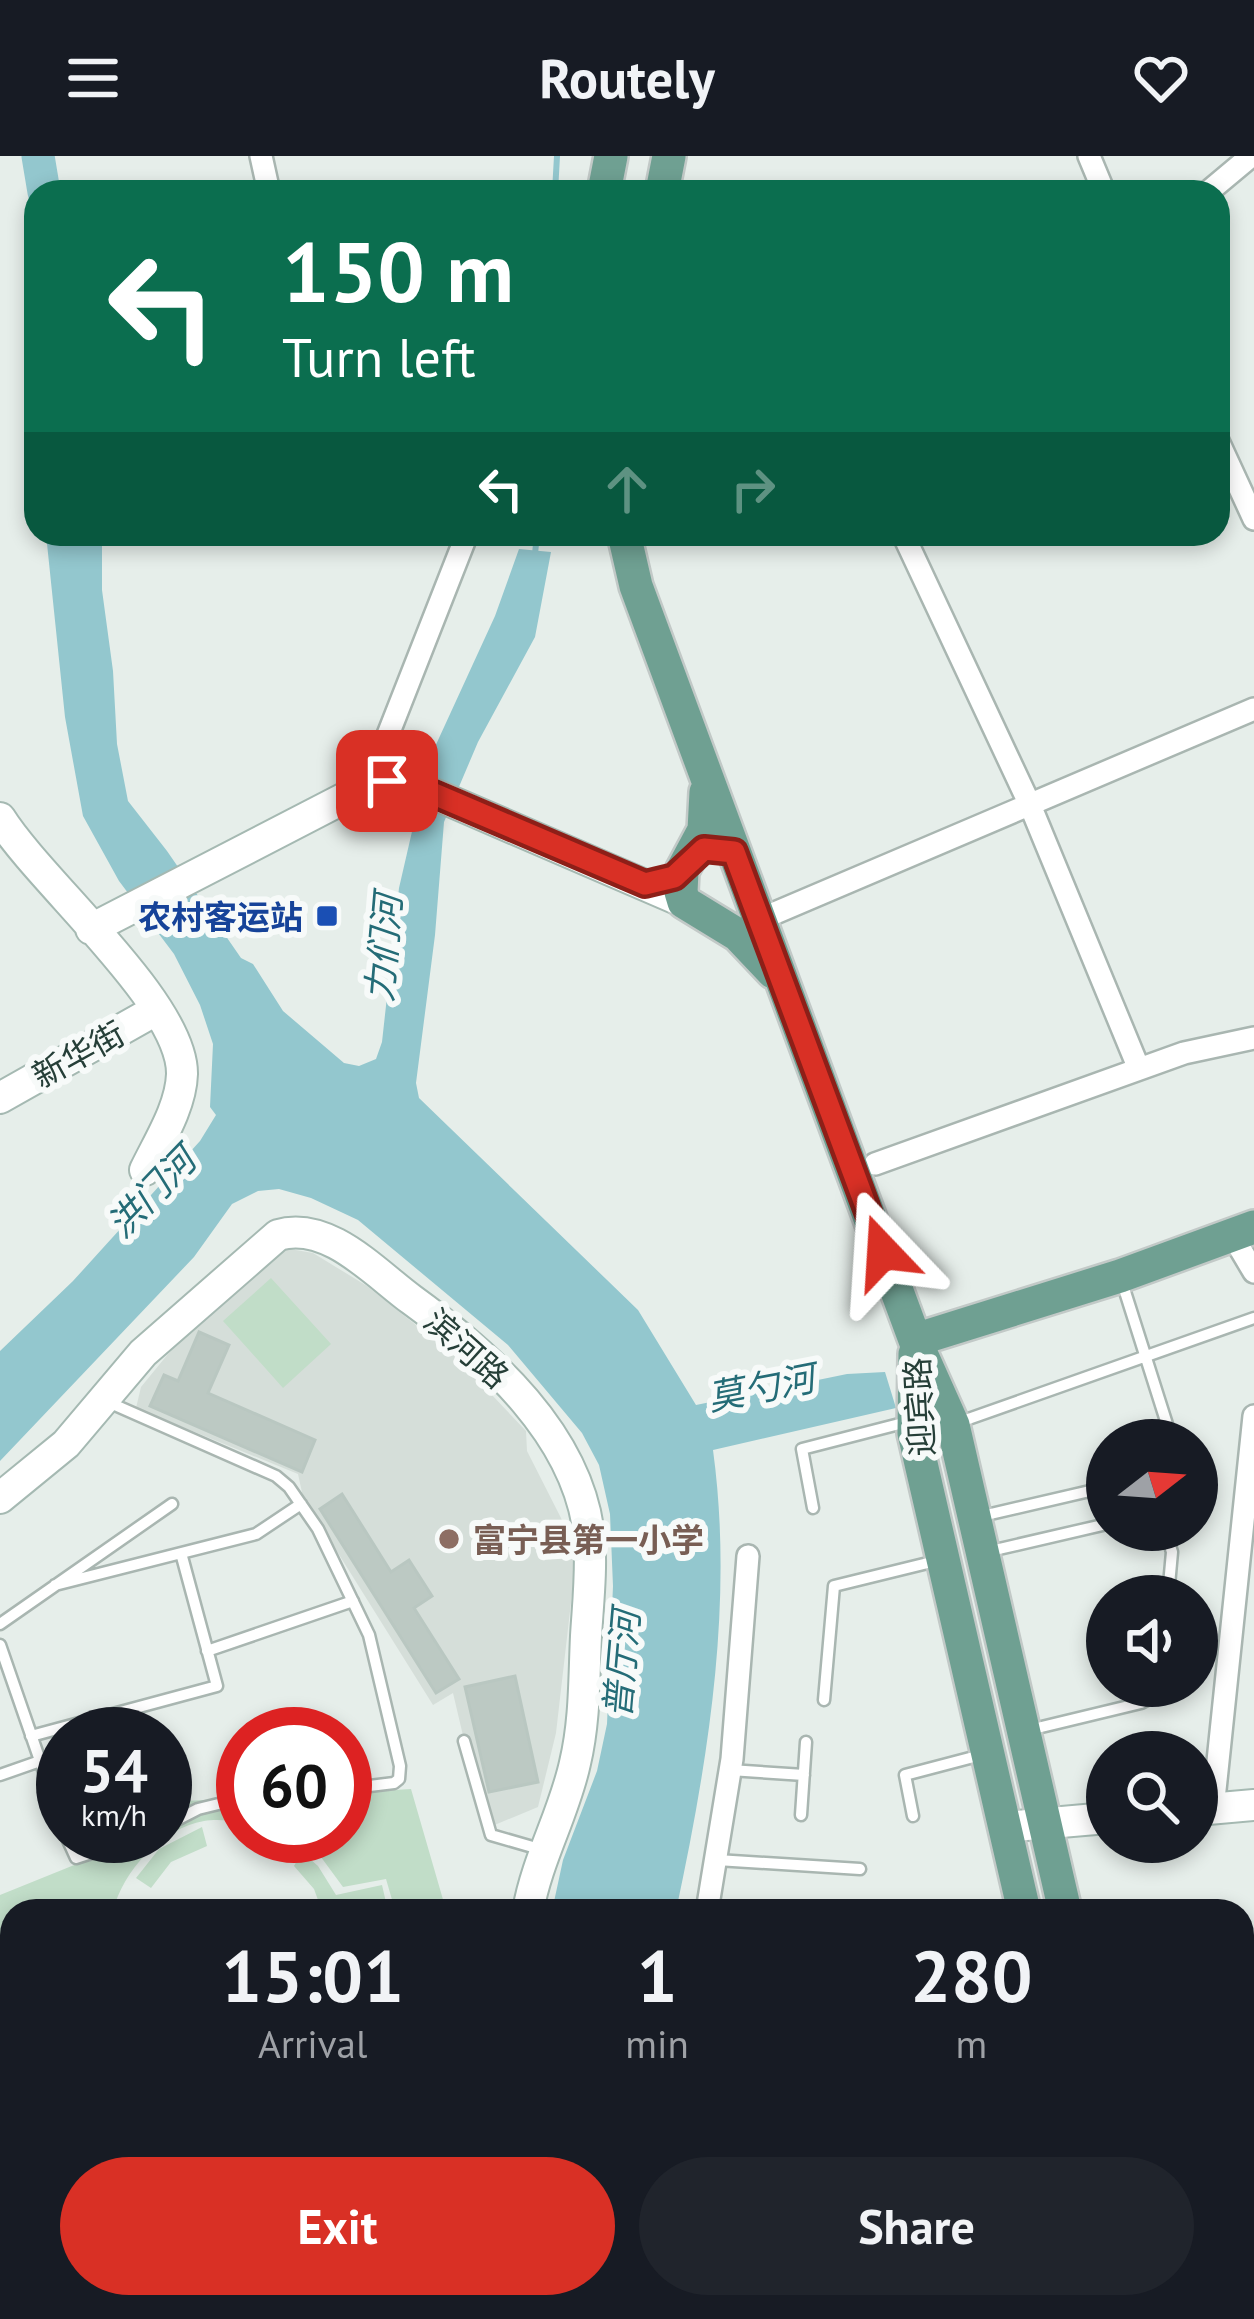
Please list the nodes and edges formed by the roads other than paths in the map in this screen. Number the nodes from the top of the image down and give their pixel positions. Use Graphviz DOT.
graph roads {
  1 [pos="1251,156"];
  2 [pos="1222,180"];
  3 [pos="1230,468"];
  4 [pos="1254,519"];
  5 [pos="462,546"];
  6 [pos="627,546"];
  7 [pos="909,546"];
  8 [pos="1254,709"];
  9 [pos="702,764"];
  10 [pos="369,783"];
  11 [pos="1030,805"];
  12 [pos="0,818"];
  13 [pos="734,852"];
  14 [pos="688,862"];
  15 [pos="645,884"];
  16 [pos="685,902"];
  17 [pos="763,905"];
  18 [pos="719,921"];
  19 [pos="91,929"];
  20 [pos="785,988"];
  21 [pos="156,1010"];
  22 [pos="1254,1038"];
  23 [pos="1139,1069"];
  24 [pos="0,1098"];
  25 [pos="874,1164"];
  26 [pos="145,1170"];
  27 [pos="1243,1231"];
  28 [pos="1254,1273"];
  29 [pos="1120,1276"];
  30 [pos="1254,1318"];
  31 [pos="915,1340"];
  32 [pos="1145,1356"];
  33 [pos="101,1399"];
  34 [pos="1254,1416"];
  35 [pos="1165,1419"];
  36 [pos="914,1420"];
  37 [pos="953,1425"];
  38 [pos="1251,1464"];
  39 [pos="1086,1492"];
  40 [pos="0,1498"];
  41 [pos="172,1504"];
  42 [pos="301,1504"];
  43 [pos="813,1508"];
  44 [pos="974,1518"];
  45 [pos="1086,1529"];
  46 [pos="181,1553"];
  47 [pos="982,1553"];
  48 [pos="748,1556"];
  49 [pos="943,1559"];
  50 [pos="55,1586"];
  51 [pos="353,1601"];
  52 [pos="0,1624"];
  53 [pos="0,1645"];
  54 [pos="207,1652"];
  55 [pos="824,1700"];
  56 [pos="1124,1707"];
  57 [pos="1024,1731"];
  58 [pos="1216,1731"];
  59 [pos="32,1736"];
  60 [pos="464,1741"];
  61 [pos="806,1742"];
  62 [pos="36,1748"];
  63 [pos="988,1754"];
  64 [pos="36,1762"];
  65 [pos="730,1770"];
  66 [pos="0,1775"];
  67 [pos="804,1775"];
  68 [pos="372,1786"];
  69 [pos="1254,1805"];
  70 [pos="1218,1809"];
  71 [pos="801,1815"];
  72 [pos="913,1816"];
  73 [pos="1086,1820"];
  74 [pos="1045,1823"];
  75 [pos="1005,1827"];
  76 [pos="544,1850"];
  77 [pos="717,1860"];
  78 [pos="860,1869"];
  79 [pos="531,1899"];
  80 [pos="709,1899"];
  81 [pos="1021,1899"];
  82 [pos="1062,1899"];
  1 -- 2 [label="street"];
  3 -- 4 [label="street"];
  5 -- 10 [label="street"];
  6 -- 9 [label="main road"];
  7 -- 11 [label="street"];
  8 -- 11 [label="street"];
  9 -- 13 [label="main road"];
  9 -- 14 [label="main road"];
  11 -- 17 [label="street"];
  11 -- 23 [label="street"];
  12 -- 19 [label="street"];
  13 -- 14 [label="main road"];
  13 -- 17 [label="main road"];
  14 -- 15 [label="street"];
  14 -- 16 [label="main road"];
  15 -- 16 [label="street"];
  15 -- 19 [label="street"];
  16 -- 18 [label="main road"];
  17 -- 18 [label="main road"];
  17 -- 20 [label="main road"];
  18 -- 20 [label="main road"];
  19 -- 21 [label="street"];
  20 -- 31 [label="main road"];
  21 -- 24 [label="street, 新华街"];
  21 -- 26 [label="street"];
  22 -- 23 [label="street"];
  23 -- 25 [label="street"];
  27 -- 28 [label="street"];
  27 -- 29 [label="main road"];
  29 -- 31 [label="main road"];
  29 -- 32 [label="lane"];
  30 -- 32 [label="lane"];
  31 -- 36 [label="main road, 迎宾路"];
  31 -- 37 [label="main road, 迎宾路"];
  32 -- 35 [label="lane"];
  32 -- 37 [label="lane"];
  33 -- 40 [label="street, 滨河路"];
  33 -- 42 [label="lane"];
  33 -- 76 [label="street, 滨河路"];
  34 -- 38 [label="street"];
  36 -- 43 [label="lane"];
  36 -- 49 [label="main road, 迎宾路"];
  37 -- 44 [label="main road, 迎宾路"];
  38 -- 58 [label="street"];
  39 -- 44 [label="lane"];
  41 -- 50 [label="lane"];
  42 -- 46 [label="lane"];
  42 -- 51 [label="lane"];
  44 -- 47 [label="main road, 迎宾路"];
  45 -- 47 [label="lane"];
  46 -- 50 [label="lane"];
  46 -- 54 [label="lane"];
  47 -- 57 [label="main road, 迎宾路"];
  48 -- 65 [label="street"];
  49 -- 55 [label="lane"];
  49 -- 63 [label="main road, 迎宾路"];
  50 -- 52 [label="lane"];
  51 -- 54 [label="lane"];
  51 -- 68 [label="lane"];
  53 -- 59 [label="lane"];
  54 -- 59 [label="lane"];
  56 -- 57 [label="lane"];
  57 -- 74 [label="main road, 迎宾路"];
  59 -- 62 [label="lane"];
  60 -- 76 [label="lane"];
  61 -- 67 [label="lane"];
  63 -- 72 [label="lane"];
  63 -- 75 [label="main road, 迎宾路"];
  64 -- 66 [label="lane"];
  65 -- 67 [label="lane"];
  65 -- 77 [label="street"];
  67 -- 71 [label="lane"];
  69 -- 70 [label="street"];
  73 -- 74 [label="street"];
  74 -- 75 [label="street"];
  74 -- 82 [label="main road, 迎宾路"];
  75 -- 81 [label="main road, 迎宾路"];
  76 -- 79 [label="street, 滨河路"];
  77 -- 78 [label="lane"];
  77 -- 80 [label="street"];
}
